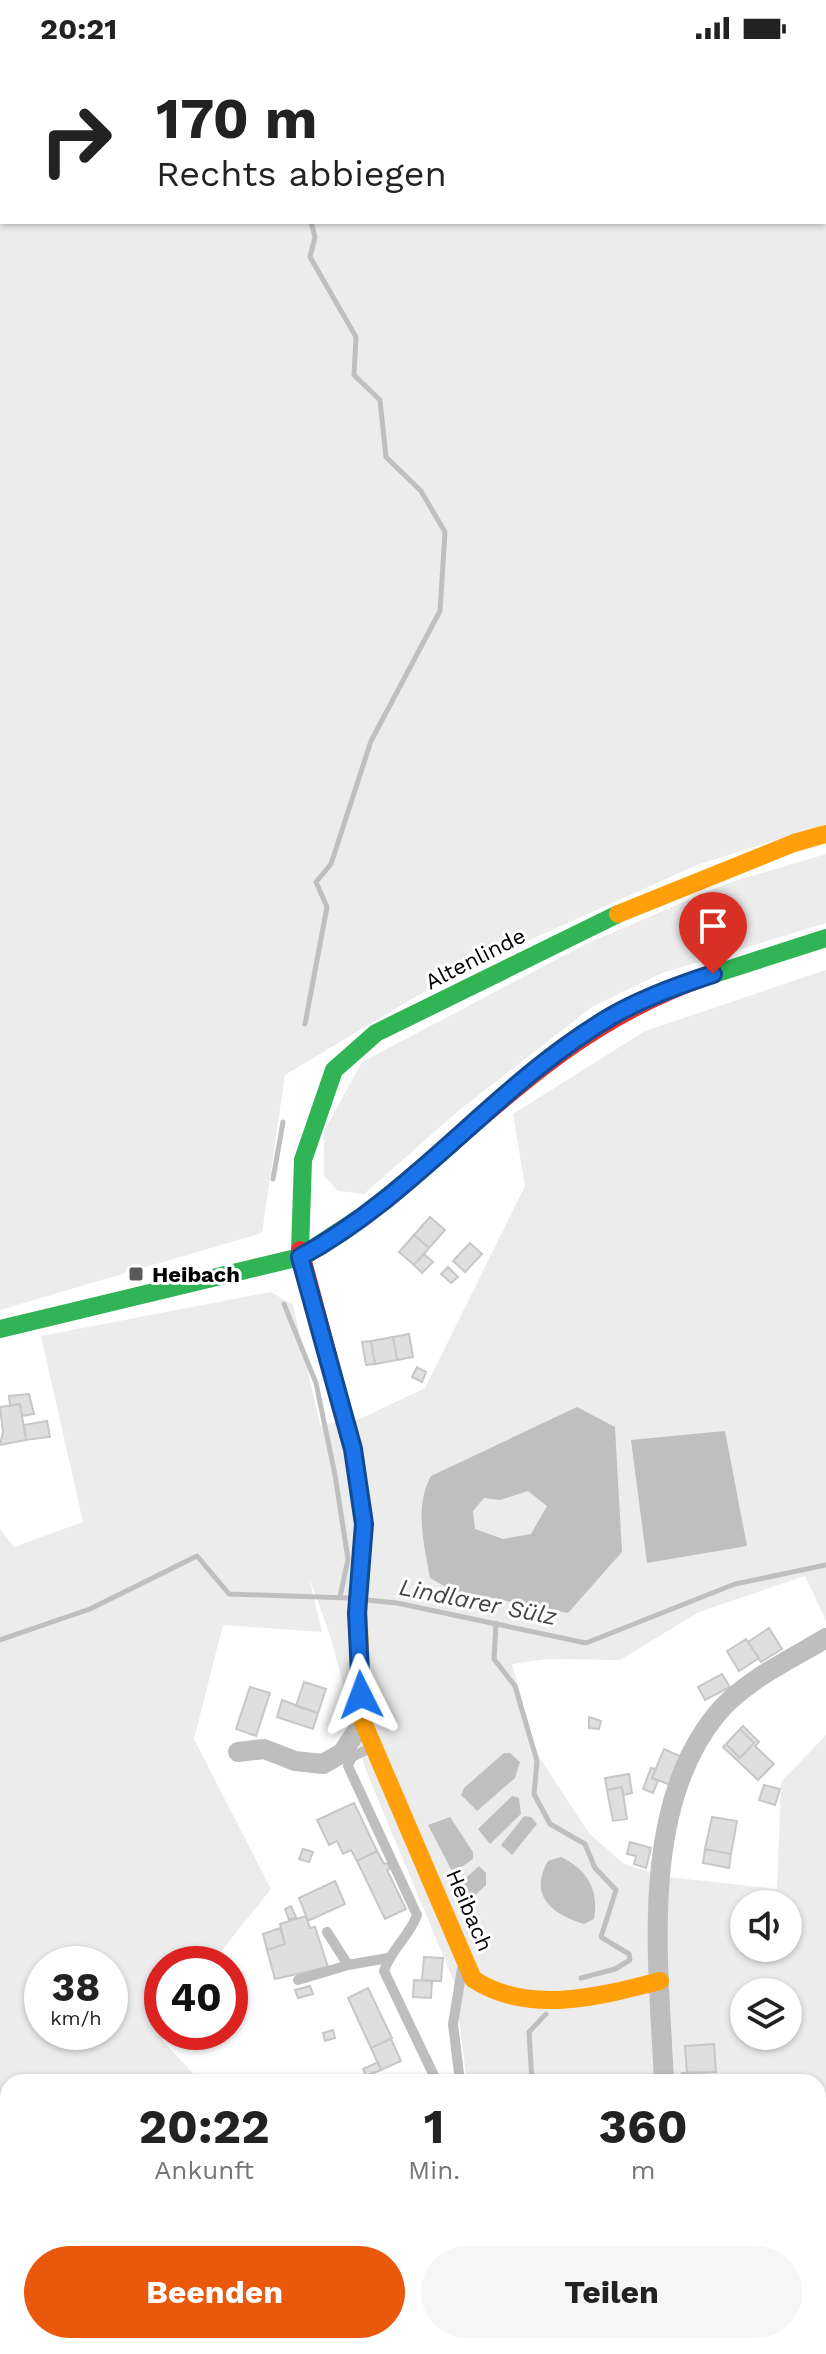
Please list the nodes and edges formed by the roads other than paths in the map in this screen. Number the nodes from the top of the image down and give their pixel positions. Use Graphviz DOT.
graph roads {
  1 [pos="826,834"];
  2 [pos="826,938"];
  3 [pos="300,1257"];
  4 [pos="0,1329"];
  5 [pos="826,1638"];
  6 [pos="363,1722"];
  7 [pos="375,1745"];
  8 [pos="238,1752"];
  9 [pos="327,1932"];
  10 [pos="388,1958"];
  11 [pos="465,1959"];
  12 [pos="348,1965"];
  13 [pos="298,1980"];
  14 [pos="660,1981"];
  15 [pos="433,2074"];
  16 [pos="459,2074"];
  17 [pos="664,2074"];
  1 -- 3 [label="street, Altenlinde"];
  2 -- 3 [label="street"];
  3 -- 4 [label="street"];
  3 -- 6 [label="street, Heibach"];
  5 -- 14 [label="street"];
  6 -- 7 [label="street, Heibach"];
  6 -- 8 [label="street"];
  7 -- 10 [label="lane"];
  7 -- 11 [label="street, Heibach"];
  9 -- 12 [label="lane"];
  10 -- 12 [label="lane"];
  10 -- 15 [label="lane"];
  11 -- 14 [label="street, Heibach"];
  11 -- 16 [label="lane"];
  12 -- 13 [label="lane"];
  14 -- 17 [label="street"];
}
